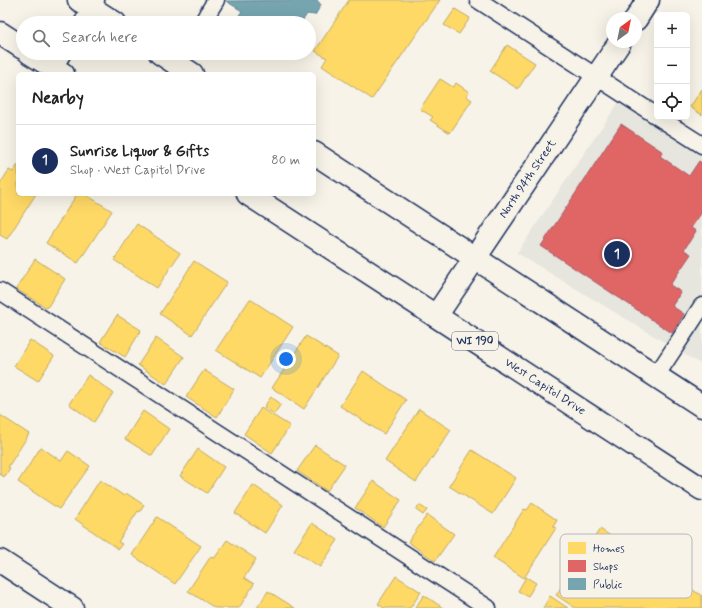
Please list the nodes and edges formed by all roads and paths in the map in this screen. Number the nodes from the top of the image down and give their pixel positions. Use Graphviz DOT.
graph roads {
  1 [pos="216,0"];
  2 [pos="478,0"];
  3 [pos="648,0"];
  4 [pos="87,8"];
  5 [pos="640,12"];
  6 [pos="101,16"];
  7 [pos="206,16"];
  8 [pos="0,33"];
  9 [pos="16,43"];
  10 [pos="616,48"];
  11 [pos="48,60"];
  12 [pos="60,65"];
  13 [pos="596,78"];
  14 [pos="654,114"];
  15 [pos="663,120"];
  16 [pos="702,145"];
  17 [pos="316,154"];
  18 [pos="251,196"];
  19 [pos="475,258"];
  20 [pos="0,291"];
  21 [pos="702,306"];
  22 [pos="436,316"];
  23 [pos="656,376"];
  24 [pos="701,403"];
  25 [pos="702,489"];
  26 [pos="0,561"];
  27 [pos="72,608"];
  28 [pos="488,608"];
  1 -- 7 [label="lane"];
  2 -- 13 [label="lane"];
  3 -- 5 [label="main road"];
  4 -- 6 [label="main road"];
  8 -- 9 [label="main road"];
  10 -- 13 [label="main road, North 94th Street"];
  11 -- 12 [label="main road"];
  13 -- 14 [label="lane"];
  13 -- 19 [label="main road, North 94th Street"];
  15 -- 16 [label="lane"];
  17 -- 19 [label="main road"];
  18 -- 22 [label="main road, West Capitol Drive / WI 190"];
  19 -- 22 [label="main road, North 94th Street"];
  19 -- 23 [label="main road"];
  20 -- 28 [label="lane"];
  21 -- 23 [label="lane"];
  22 -- 25 [label="main road, West Capitol Drive / WI 190"];
  23 -- 24 [label="main road"];
  26 -- 27 [label="main road"];
}
